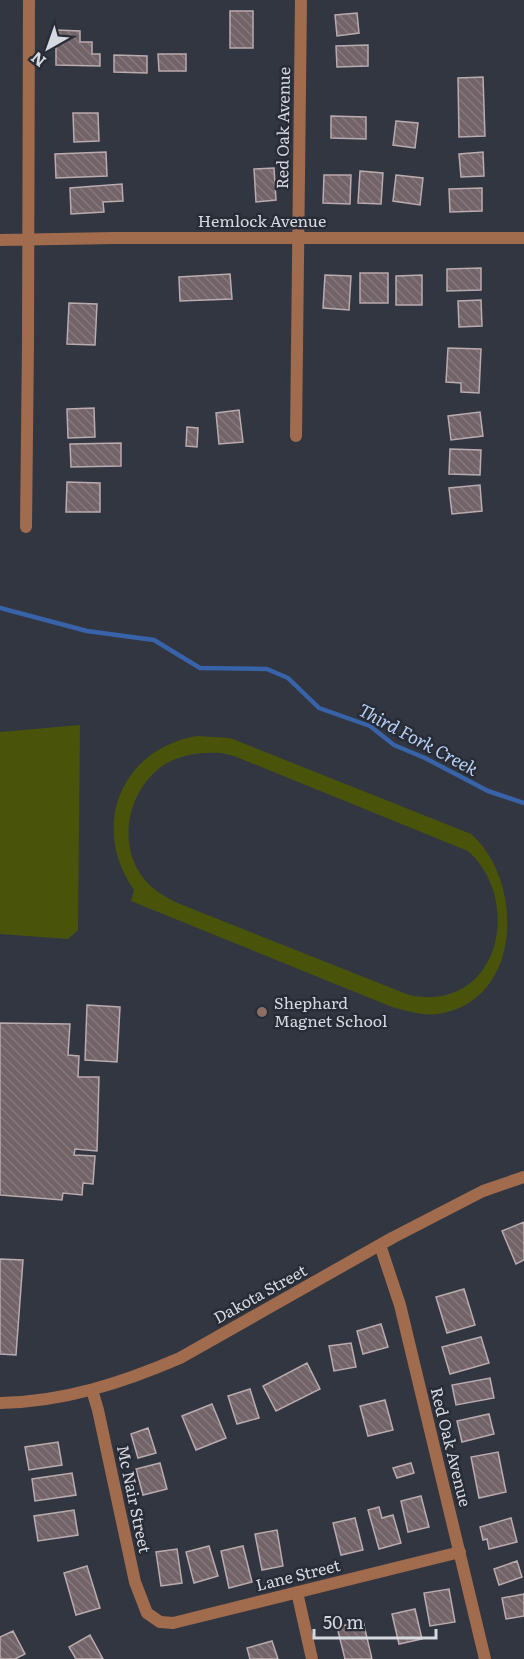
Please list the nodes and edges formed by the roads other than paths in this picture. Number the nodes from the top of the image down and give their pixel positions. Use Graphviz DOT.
graph roads {
  1 [pos="29,0"];
  2 [pos="301,0"];
  3 [pos="298,238"];
  4 [pos="524,238"];
  5 [pos="0,240"];
  6 [pos="29,240"];
  7 [pos="296,436"];
  8 [pos="26,527"];
  9 [pos="524,1177"];
  10 [pos="380,1245"];
  11 [pos="92,1390"];
  12 [pos="0,1403"];
  13 [pos="459,1552"];
  14 [pos="297,1592"];
  15 [pos="147,1613"];
  16 [pos="312,1659"];
  17 [pos="485,1659"];
  1 -- 6 [label="street"];
  2 -- 3 [label="street, Red Oak Avenue"];
  3 -- 4 [label="street, Hemlock Avenue"];
  3 -- 6 [label="street, Hemlock Avenue"];
  3 -- 7 [label="street, Red Oak Avenue"];
  5 -- 6 [label="street, Hemlock Avenue"];
  6 -- 8 [label="street"];
  9 -- 10 [label="street, Dakota Street"];
  10 -- 11 [label="street, Dakota Street"];
  10 -- 13 [label="street, Red Oak Avenue"];
  11 -- 12 [label="street, Dakota Street"];
  11 -- 15 [label="street, Mc Nair Street"];
  13 -- 14 [label="street, Lane Street"];
  13 -- 17 [label="street, Red Oak Avenue"];
  14 -- 15 [label="street, Lane Street"];
  14 -- 16 [label="street"];
}
